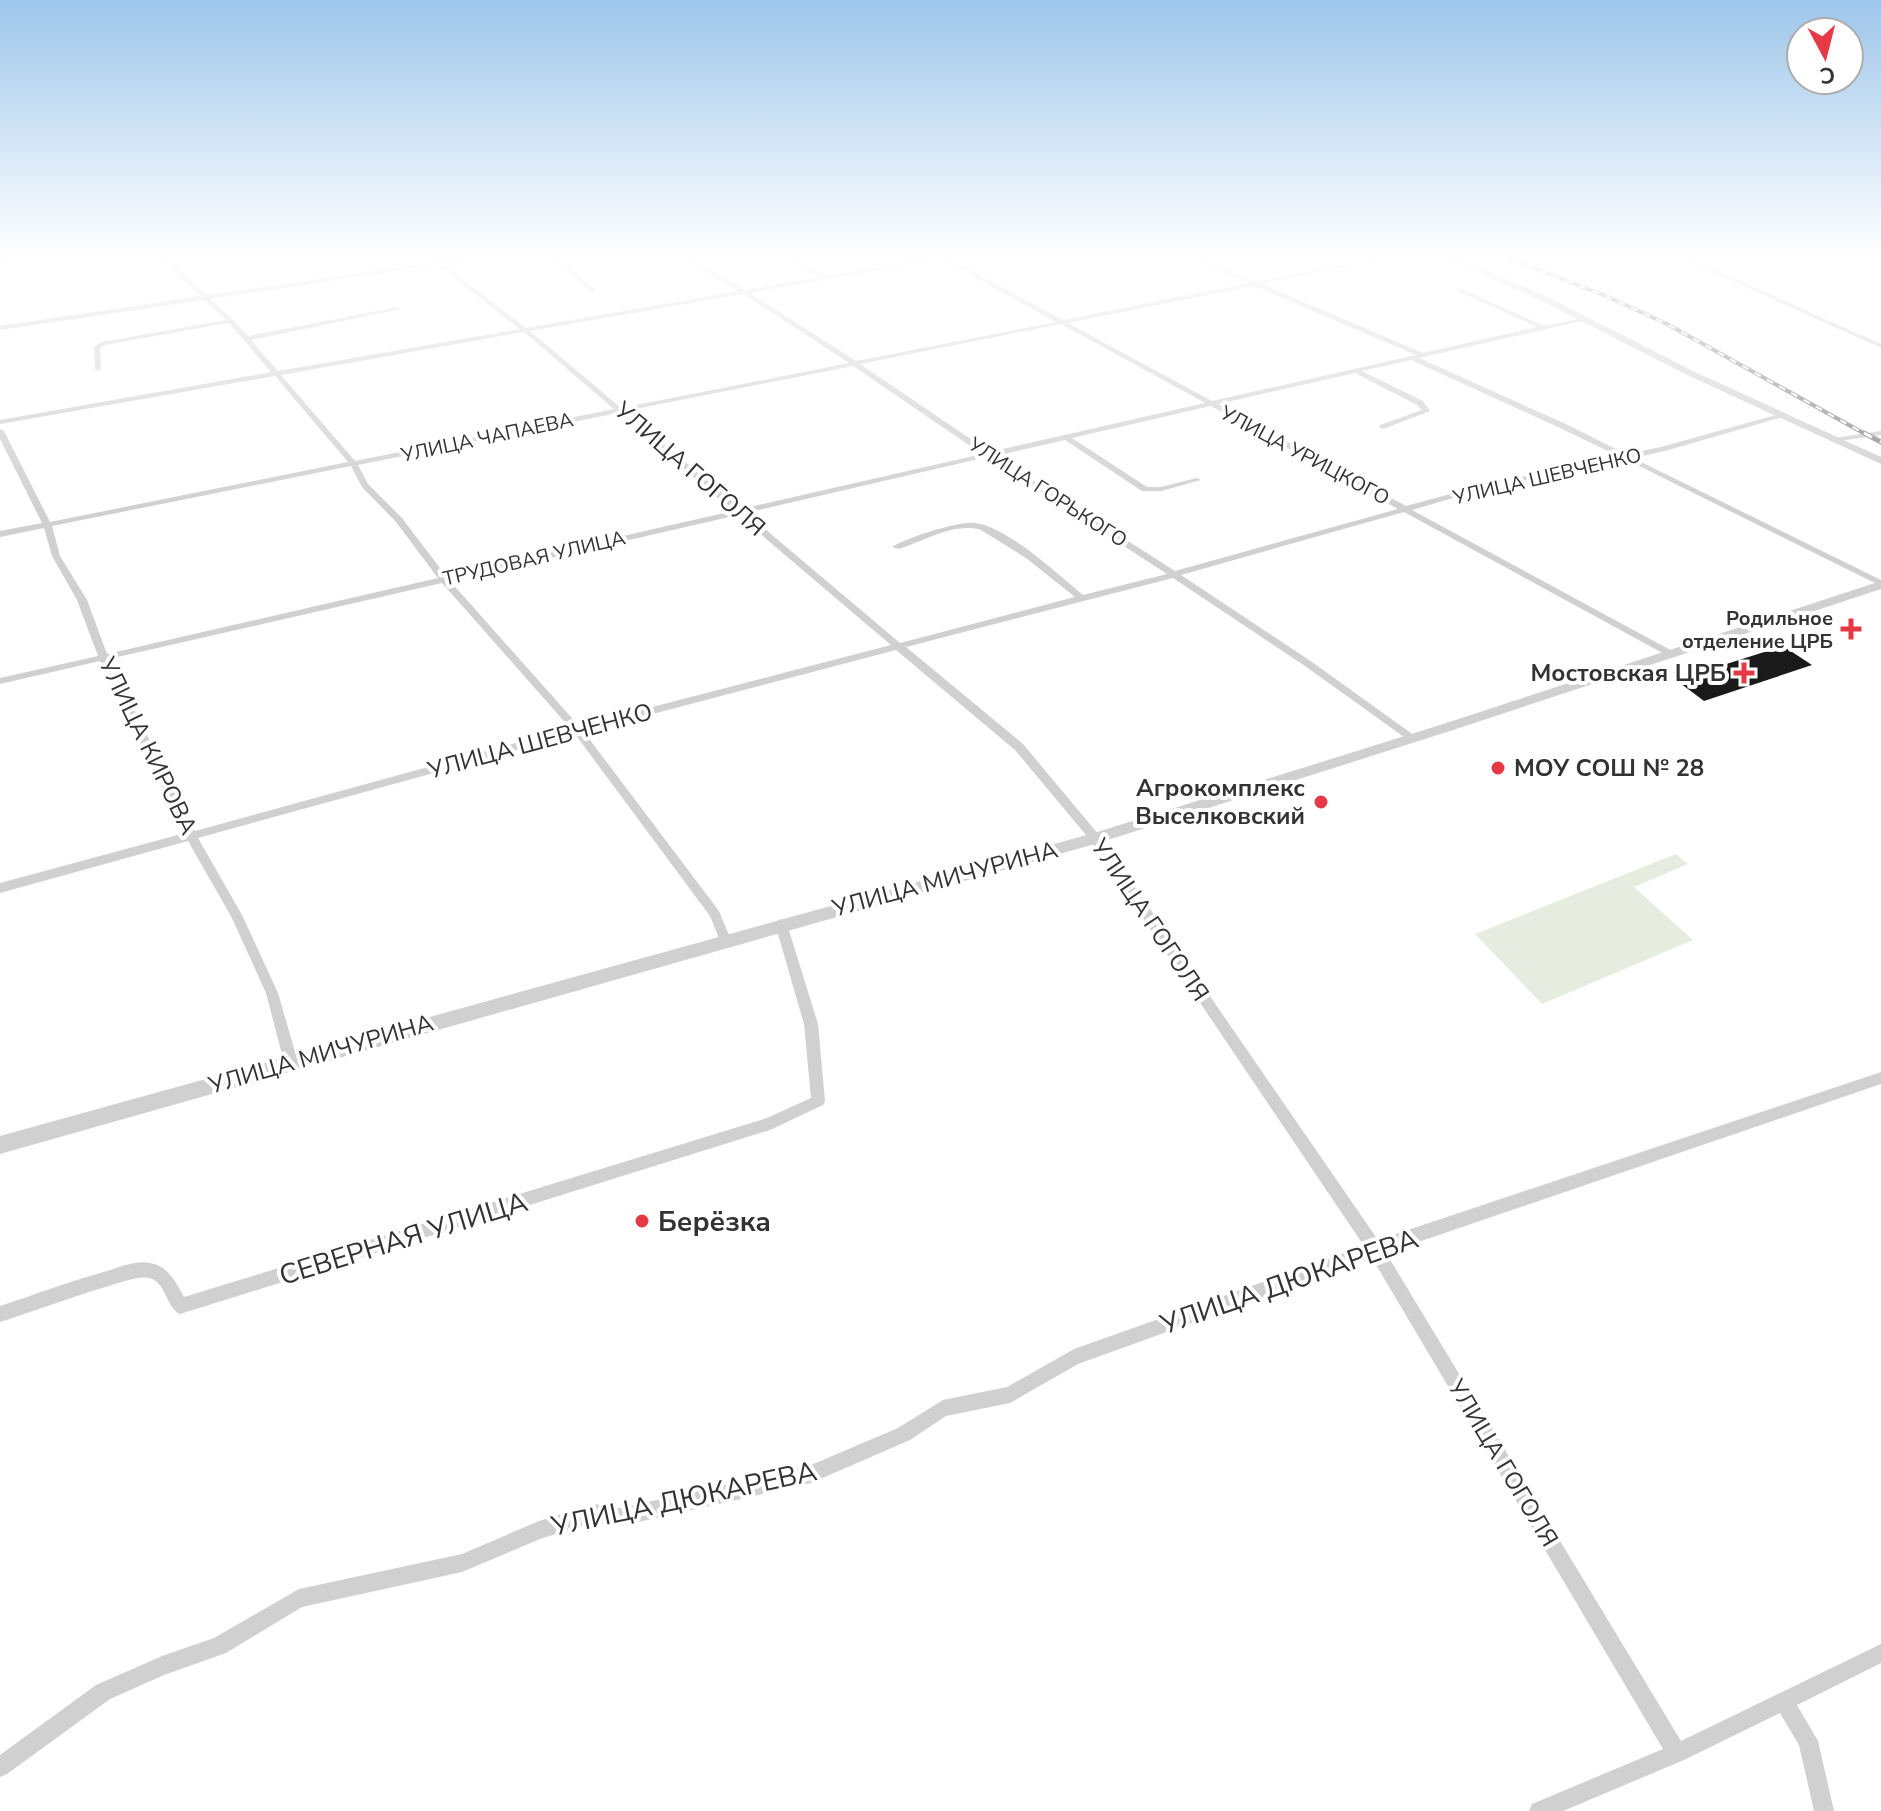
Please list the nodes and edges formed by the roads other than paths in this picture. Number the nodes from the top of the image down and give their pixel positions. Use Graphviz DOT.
graph roads {
  1 [pos="245,339"];
  2 [pos="123,340"];
  3 [pos="471,340"];
  4 [pos="537,340"];
  5 [pos="819,340"];
  6 [pos="984,340"];
  7 [pos="1096,340"];
  8 [pos="1381,340"];
  9 [pos="1494,340"];
  10 [pos="1624,340"];
  11 [pos="1419,357"];
  12 [pos="857,365"];
  13 [pos="98,369"];
  14 [pos="1358,372"];
  15 [pos="273,374"];
  16 [pos="1212,405"];
  17 [pos="621,409"];
  18 [pos="1780,415"];
  19 [pos="0,422"];
  20 [pos="1383,427"];
  21 [pos="0,431"];
  22 [pos="1881,433"];
  23 [pos="1068,439"];
  24 [pos="1834,440"];
  25 [pos="990,456"];
  26 [pos="1626,458"];
  27 [pos="1881,461"];
  28 [pos="354,464"];
  29 [pos="1197,480"];
  30 [pos="1408,510"];
  31 [pos="742,512"];
  32 [pos="47,525"];
  33 [pos="0,534"];
  34 [pos="896,547"];
  35 [pos="1176,574"];
  36 [pos="444,579"];
  37 [pos="1881,584"];
  38 [pos="1081,598"];
  39 [pos="896,645"];
  40 [pos="1671,654"];
  41 [pos="103,657"];
  42 [pos="0,681"];
  43 [pos="577,730"];
  44 [pos="1411,738"];
  45 [pos="193,834"];
  46 [pos="1095,838"];
  47 [pos="0,888"];
  48 [pos="781,924"];
  49 [pos="725,940"];
  50 [pos="291,1062"];
  51 [pos="1881,1078"];
  52 [pos="0,1145"];
  53 [pos="1375,1249"];
  54 [pos="0,1314"];
  55 [pos="1881,1653"];
  56 [pos="1784,1702"];
  57 [pos="1677,1753"];
  58 [pos="0,1767"];
  59 [pos="1539,1811"];
  60 [pos="1824,1811"];
  1 -- 15 [label="street"];
  2 -- 13 [label="street"];
  3 -- 15 [label="street"];
  4 -- 17 [label="street, УЛИЦА ГОГОЛЯ"];
  5 -- 12 [label="street, УЛИЦА ГОРЬКОГО"];
  6 -- 12 [label="street, УЛИЦА ЧАПАЕВА"];
  7 -- 16 [label="street, УЛИЦА УРИЦКОГО"];
  8 -- 11 [label="street"];
  9 -- 11 [label="street, ТРУДОВАЯ УЛИЦА"];
  10 -- 18 [label="street"];
  11 -- 14 [label="street, ТРУДОВАЯ УЛИЦА"];
  11 -- 26 [label="street"];
  12 -- 17 [label="street, УЛИЦА ЧАПАЕВА"];
  12 -- 25 [label="street, УЛИЦА ГОРЬКОГО"];
  14 -- 16 [label="street, ТРУДОВАЯ УЛИЦА"];
  14 -- 20 [label="street"];
  15 -- 19 [label="street"];
  15 -- 28 [label="street"];
  16 -- 23 [label="street, ТРУДОВАЯ УЛИЦА"];
  16 -- 30 [label="street, УЛИЦА УРИЦКОГО"];
  17 -- 28 [label="street, УЛИЦА ЧАПАЕВА"];
  17 -- 31 [label="street, УЛИЦА ГОГОЛЯ"];
  18 -- 24 [label="street"];
  18 -- 26 [label="street, УЛИЦА ШЕВЧЕНКО"];
  21 -- 32 [label="street, УЛИЦА КИРОВА"];
  22 -- 24 [label="street"];
  23 -- 25 [label="street, ТРУДОВАЯ УЛИЦА"];
  23 -- 29 [label="street"];
  24 -- 27 [label="street"];
  25 -- 31 [label="street, ТРУДОВАЯ УЛИЦА"];
  25 -- 35 [label="street, УЛИЦА ГОРЬКОГО"];
  26 -- 30 [label="street, УЛИЦА ШЕВЧЕНКО"];
  26 -- 37 [label="street"];
  28 -- 32 [label="street, УЛИЦА ЧАПАЕВА"];
  28 -- 36 [label="street"];
  30 -- 35 [label="street, УЛИЦА ШЕВЧЕНКО"];
  30 -- 40 [label="street, УЛИЦА УРИЦКОГО"];
  31 -- 36 [label="street, ТРУДОВАЯ УЛИЦА"];
  31 -- 39 [label="street, УЛИЦА ГОГОЛЯ"];
  32 -- 33 [label="street, УЛИЦА ЧАПАЕВА"];
  32 -- 41 [label="street, УЛИЦА КИРОВА"];
  34 -- 38 [label="street"];
  35 -- 38 [label="street, УЛИЦА ШЕВЧЕНКО"];
  35 -- 44 [label="street, УЛИЦА ГОРЬКОГО"];
  36 -- 41 [label="street, ТРУДОВАЯ УЛИЦА"];
  36 -- 43 [label="street"];
  37 -- 40 [label="street, УЛИЦА МИЧУРИНА"];
  38 -- 39 [label="street, УЛИЦА ШЕВЧЕНКО"];
  39 -- 43 [label="street, УЛИЦА ШЕВЧЕНКО"];
  39 -- 46 [label="street, УЛИЦА ГОГОЛЯ"];
  40 -- 44 [label="street, УЛИЦА МИЧУРИНА"];
  41 -- 42 [label="street, ТРУДОВАЯ УЛИЦА"];
  41 -- 45 [label="street, УЛИЦА КИРОВА"];
  43 -- 45 [label="street, УЛИЦА ШЕВЧЕНКО"];
  43 -- 49 [label="street"];
  44 -- 46 [label="street, УЛИЦА МИЧУРИНА"];
  45 -- 47 [label="street, УЛИЦА ШЕВЧЕНКО"];
  45 -- 50 [label="street, УЛИЦА КИРОВА"];
  46 -- 48 [label="street, УЛИЦА МИЧУРИНА"];
  46 -- 53 [label="street, УЛИЦА ГОГОЛЯ"];
  48 -- 49 [label="street, УЛИЦА МИЧУРИНА"];
  48 -- 54 [label="street, СЕВЕРНАЯ УЛИЦА"];
  49 -- 50 [label="street, УЛИЦА МИЧУРИНА"];
  50 -- 52 [label="street, УЛИЦА МИЧУРИНА"];
  51 -- 53 [label="street, УЛИЦА ДЮКАРЕВА"];
  53 -- 57 [label="street, УЛИЦА ГОГОЛЯ"];
  53 -- 58 [label="street, УЛИЦА ДЮКАРЕВА"];
  55 -- 56 [label="street"];
  56 -- 57 [label="street"];
  56 -- 60 [label="street"];
  57 -- 59 [label="street"];
}
